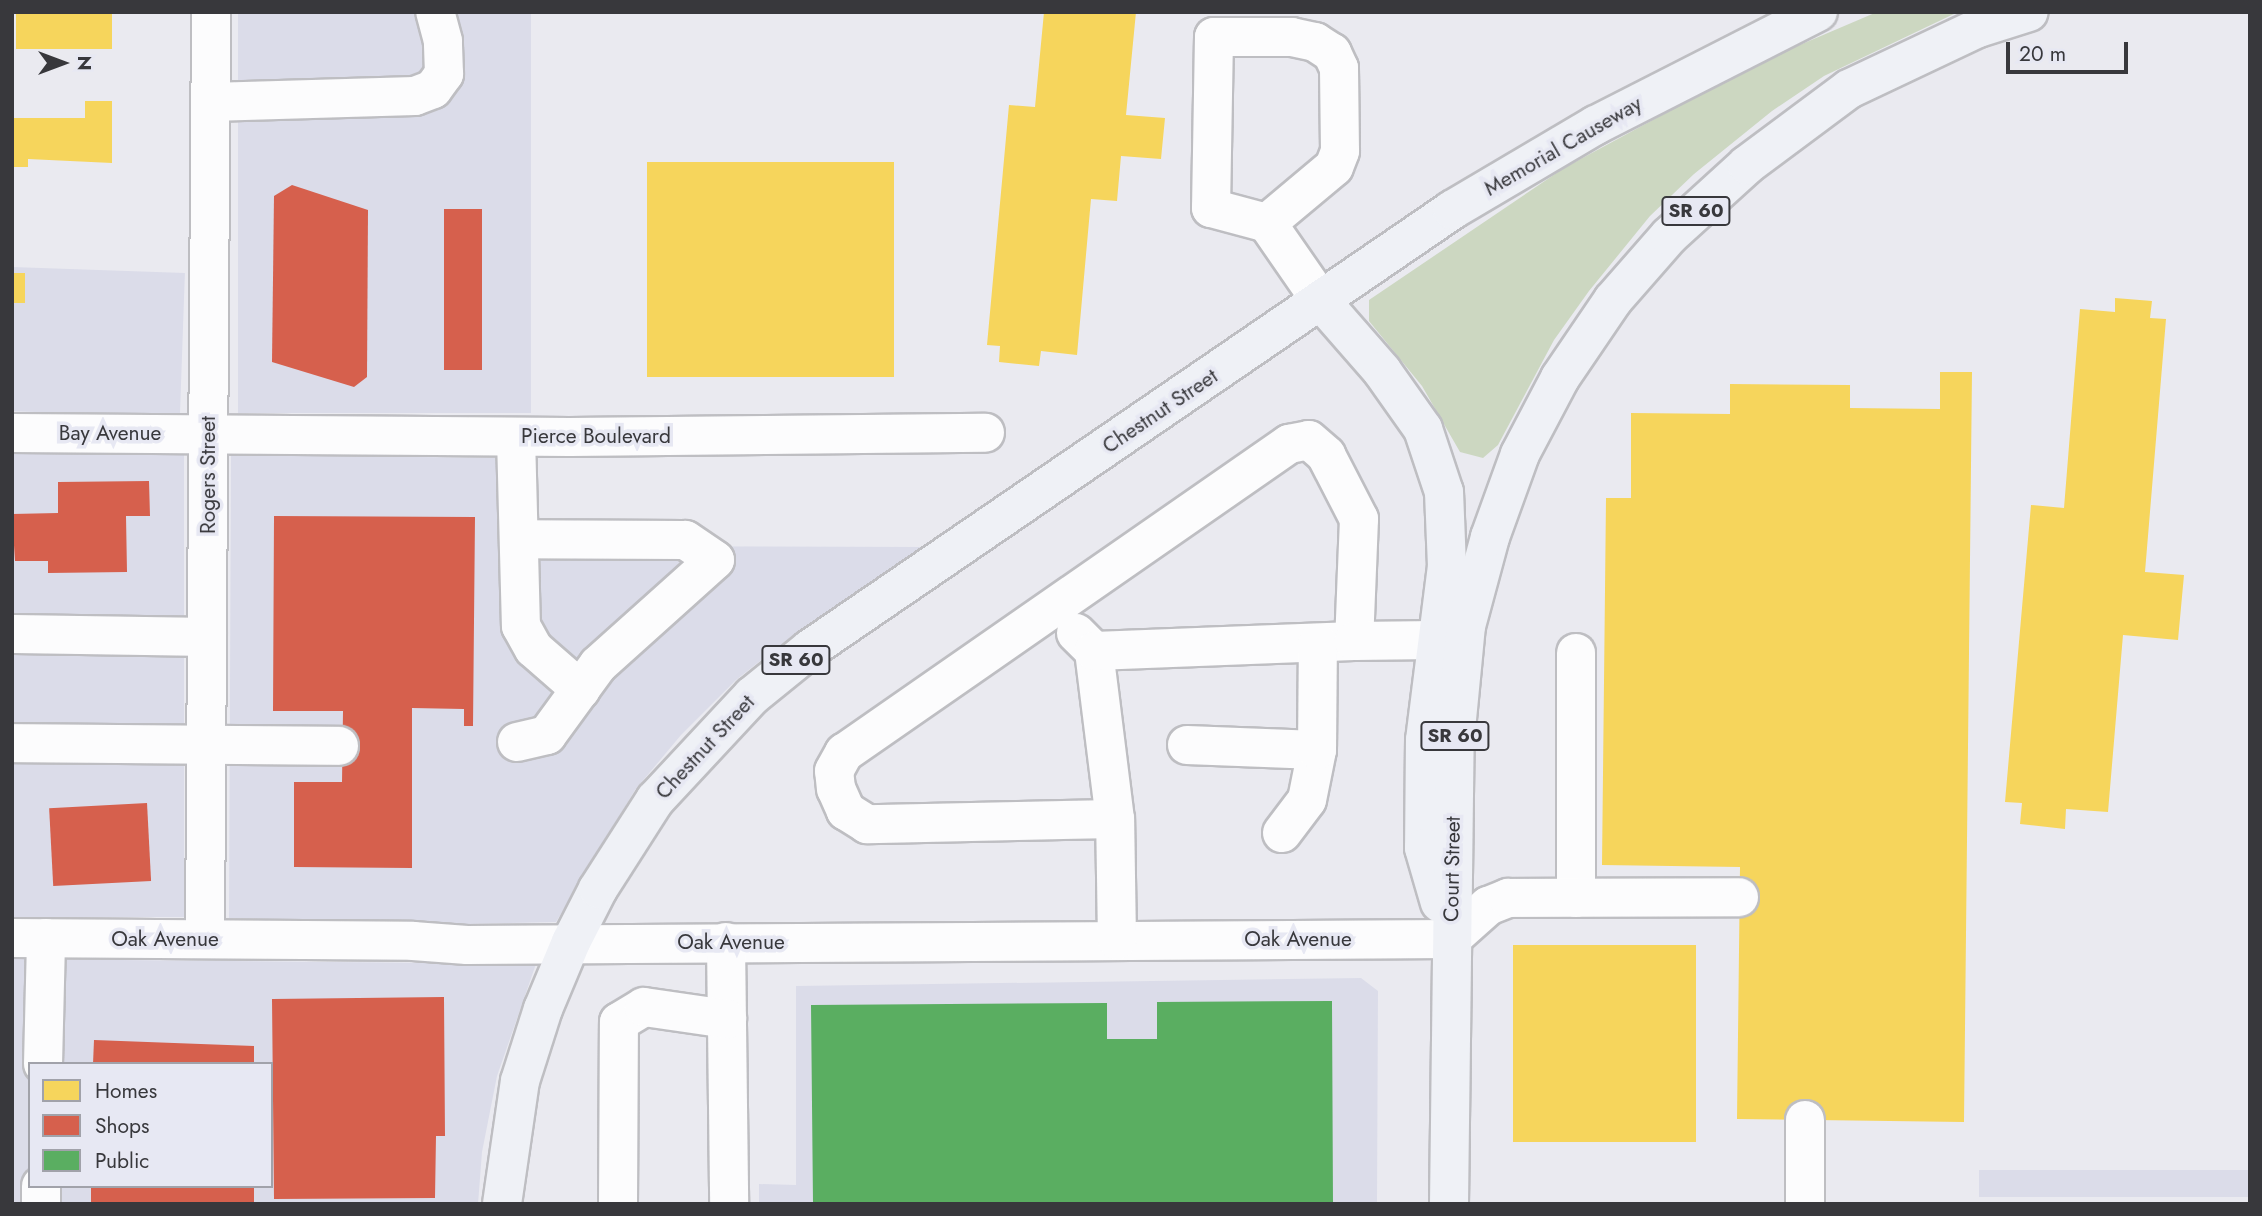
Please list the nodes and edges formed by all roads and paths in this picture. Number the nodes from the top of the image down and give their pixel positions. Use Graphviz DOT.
graph roads {
  1 [pos="211,12"];
  2 [pos="435,12"];
  3 [pos="1818,12"];
  4 [pos="2029,12"];
  5 [pos="210,102"];
  6 [pos="1266,223"];
  7 [pos="1321,301"];
  8 [pos="12,433"];
  9 [pos="985,433"];
  10 [pos="208,434"];
  11 [pos="516,437"];
  12 [pos="519,539"];
  13 [pos="1054,610"];
  14 [pos="12,634"];
  15 [pos="207,637"];
  16 [pos="1436,640"];
  17 [pos="1336,642"];
  18 [pos="1094,651"];
  19 [pos="1576,653"];
  20 [pos="580,690"];
  21 [pos="517,742"];
  22 [pos="12,743"];
  23 [pos="206,744"];
  24 [pos="1187,745"];
  25 [pos="339,746"];
  26 [pos="1317,750"];
  27 [pos="1115,819"];
  28 [pos="1282,833"];
  29 [pos="1739,897"];
  30 [pos="1576,898"];
  31 [pos="29,938"];
  32 [pos="205,939"];
  33 [pos="1451,939"];
  34 [pos="1117,940"];
  35 [pos="571,942"];
  36 [pos="726,942"];
  37 [pos="727,1019"];
  38 [pos="43,1062"];
  39 [pos="1805,1120"];
  40 [pos="502,1204"];
  41 [pos="618,1204"];
  42 [pos="729,1204"];
  43 [pos="1449,1204"];
  44 [pos="1805,1204"];
  1 -- 5 [label="street, Rogers Street"];
  2 -- 5 [label="street"];
  3 -- 7 [label="main road, Memorial Causeway / SR 60"];
  4 -- 33 [label="main road, Court Street / SR 60"];
  5 -- 10 [label="street, Rogers Street"];
  6 -- 6 [label="street"];
  6 -- 7 [label="street"];
  7 -- 16 [label="main road"];
  7 -- 35 [label="main road, Chestnut Street / SR 60"];
  8 -- 10 [label="street, Bay Avenue"];
  9 -- 11 [label="street, Pierce Boulevard"];
  10 -- 11 [label="street, Pierce Boulevard"];
  10 -- 15 [label="street, Rogers Street"];
  11 -- 12 [label="street"];
  12 -- 20 [label="street"];
  12 -- 20 [label="street"];
  13 -- 17 [label="street"];
  13 -- 18 [label="street"];
  13 -- 27 [label="street"];
  14 -- 15 [label="street"];
  15 -- 23 [label="street, Rogers Street"];
  16 -- 17 [label="street"];
  16 -- 33 [label="main road"];
  17 -- 18 [label="street"];
  17 -- 26 [label="street"];
  18 -- 27 [label="street"];
  19 -- 30 [label="street"];
  20 -- 21 [label="street"];
  22 -- 23 [label="street"];
  23 -- 25 [label="street"];
  23 -- 32 [label="street, Rogers Street"];
  24 -- 26 [label="street"];
  26 -- 28 [label="street"];
  27 -- 34 [label="street"];
  29 -- 30 [label="street"];
  30 -- 33 [label="street"];
  31 -- 32 [label="street, Oak Avenue"];
  31 -- 38 [label="street"];
  32 -- 35 [label="street, Oak Avenue"];
  33 -- 34 [label="street, Oak Avenue"];
  33 -- 43 [label="main road, Court Street / SR 60"];
  34 -- 36 [label="street, Oak Avenue"];
  35 -- 36 [label="street, Oak Avenue"];
  35 -- 40 [label="main road, Chestnut Street / SR 60"];
  36 -- 37 [label="street"];
  37 -- 41 [label="street"];
  37 -- 42 [label="street"];
  39 -- 44 [label="street"];
}
